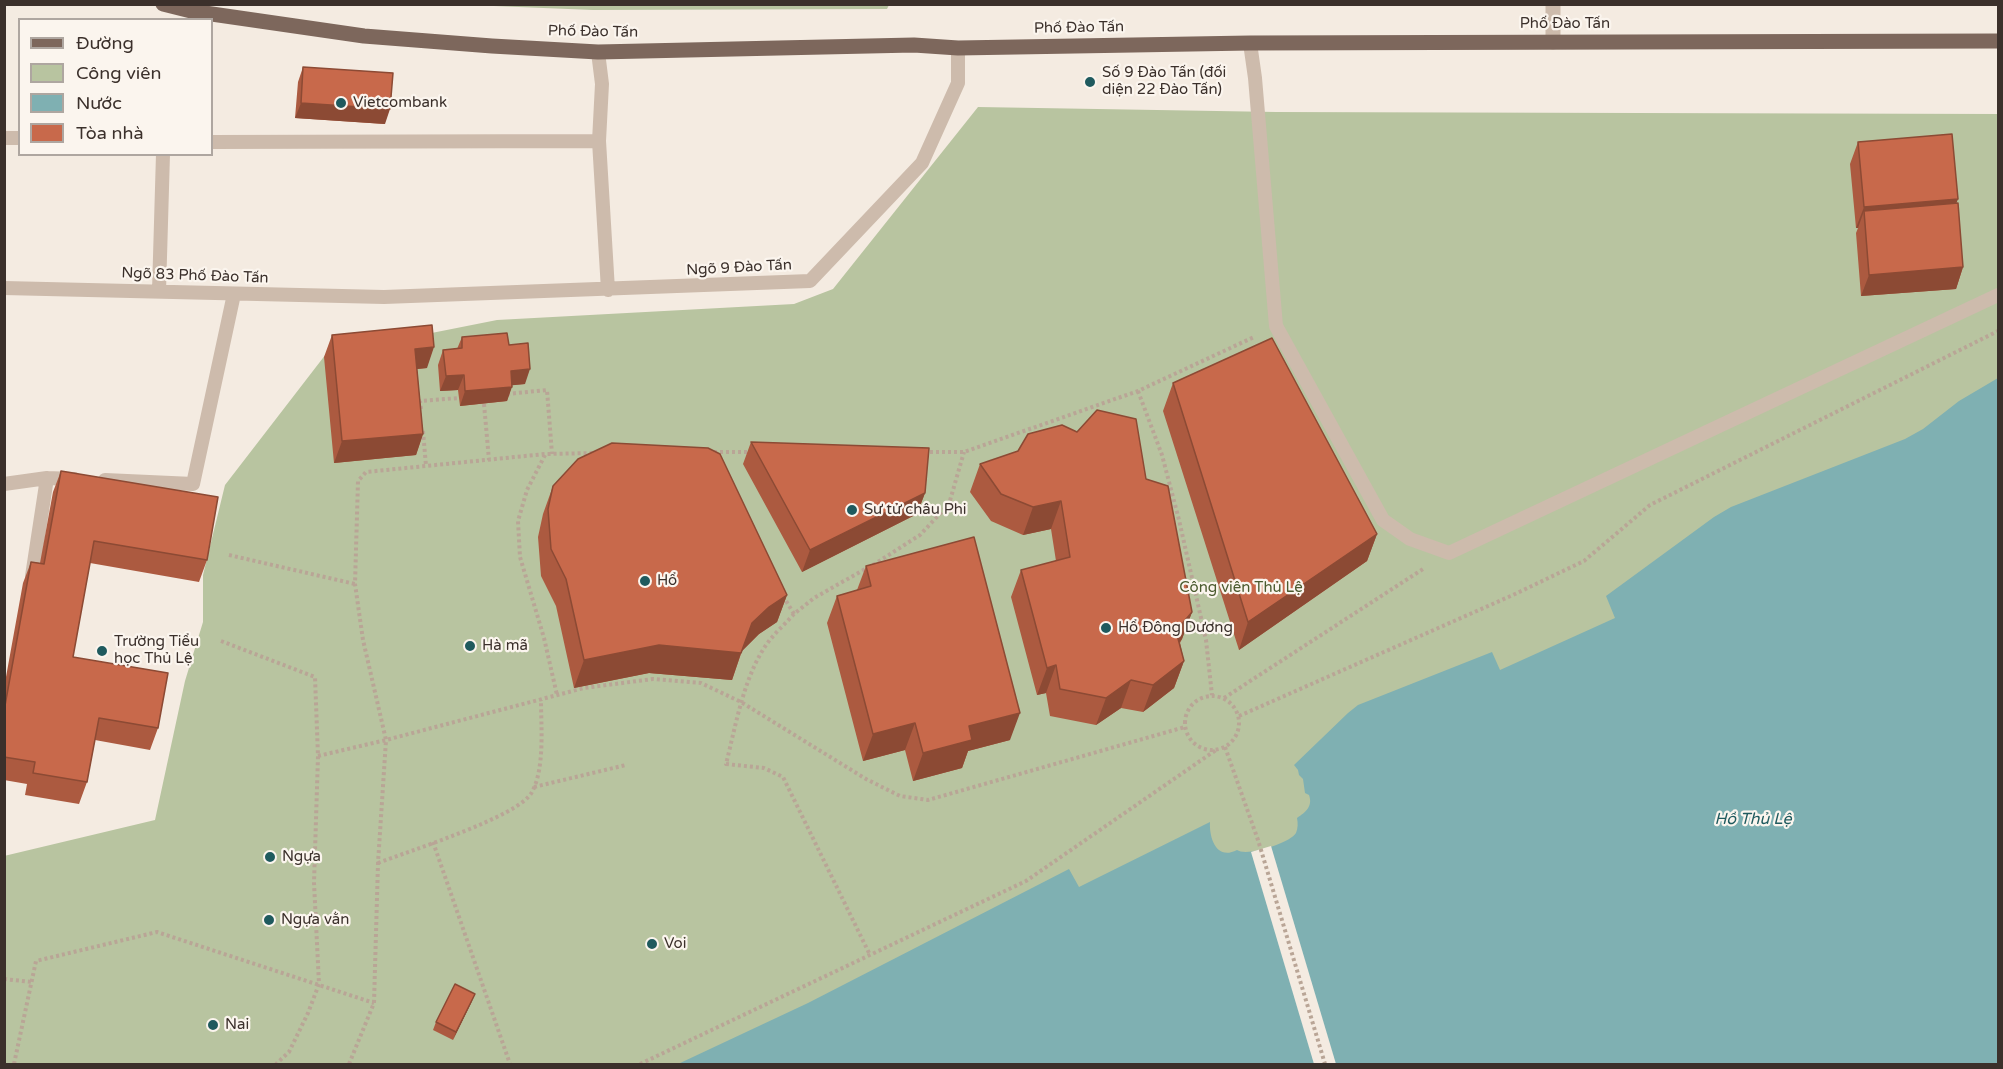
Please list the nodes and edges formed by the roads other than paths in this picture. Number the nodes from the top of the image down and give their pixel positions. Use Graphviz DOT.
graph roads {
  1 [pos="162,4"];
  2 [pos="1553,4"];
  3 [pos="190,16"];
  4 [pos="207,18"];
  5 [pos="213,19"];
  6 [pos="1998,40"];
  7 [pos="1553,42"];
  8 [pos="1250,43"];
  9 [pos="958,48"];
  10 [pos="598,52"];
  11 [pos="599,141"];
  12 [pos="213,142"];
  13 [pos="163,156"];
  14 [pos="4,288"];
  15 [pos="608,290"];
  16 [pos="159,291"];
  17 [pos="234,294"];
  18 [pos="1998,295"];
  19 [pos="384,297"];
  20 [pos="46,478"];
  21 [pos="4,484"];
  22 [pos="32,576"];
  1 -- 3 [label="main road, Phố Đào Tấn"];
  2 -- 7 [label="street"];
  3 -- 4 [label="main road, Phố Đào Tấn"];
  5 -- 10 [label="main road, Phố Đào Tấn"];
  6 -- 7 [label="main road, Phố Đào Tấn"];
  7 -- 8 [label="main road, Phố Đào Tấn"];
  8 -- 9 [label="main road, Phố Đào Tấn"];
  8 -- 18 [label="lane"];
  9 -- 10 [label="main road, Phố Đào Tấn"];
  9 -- 15 [label="lane, Ngõ 9 Đào Tấn"];
  10 -- 11 [label="lane"];
  11 -- 12 [label="lane"];
  11 -- 15 [label="lane"];
  13 -- 16 [label="lane"];
  14 -- 16 [label="lane, Ngõ 83 Phố Đào Tấn"];
  15 -- 19 [label="lane, Ngõ 9 Đào Tấn"];
  16 -- 17 [label="lane, Ngõ 83 Phố Đào Tấn"];
  17 -- 19 [label="lane, Ngõ 83 Phố Đào Tấn"];
  17 -- 20 [label="lane"];
  20 -- 21 [label="lane"];
  20 -- 22 [label="lane"];
}
